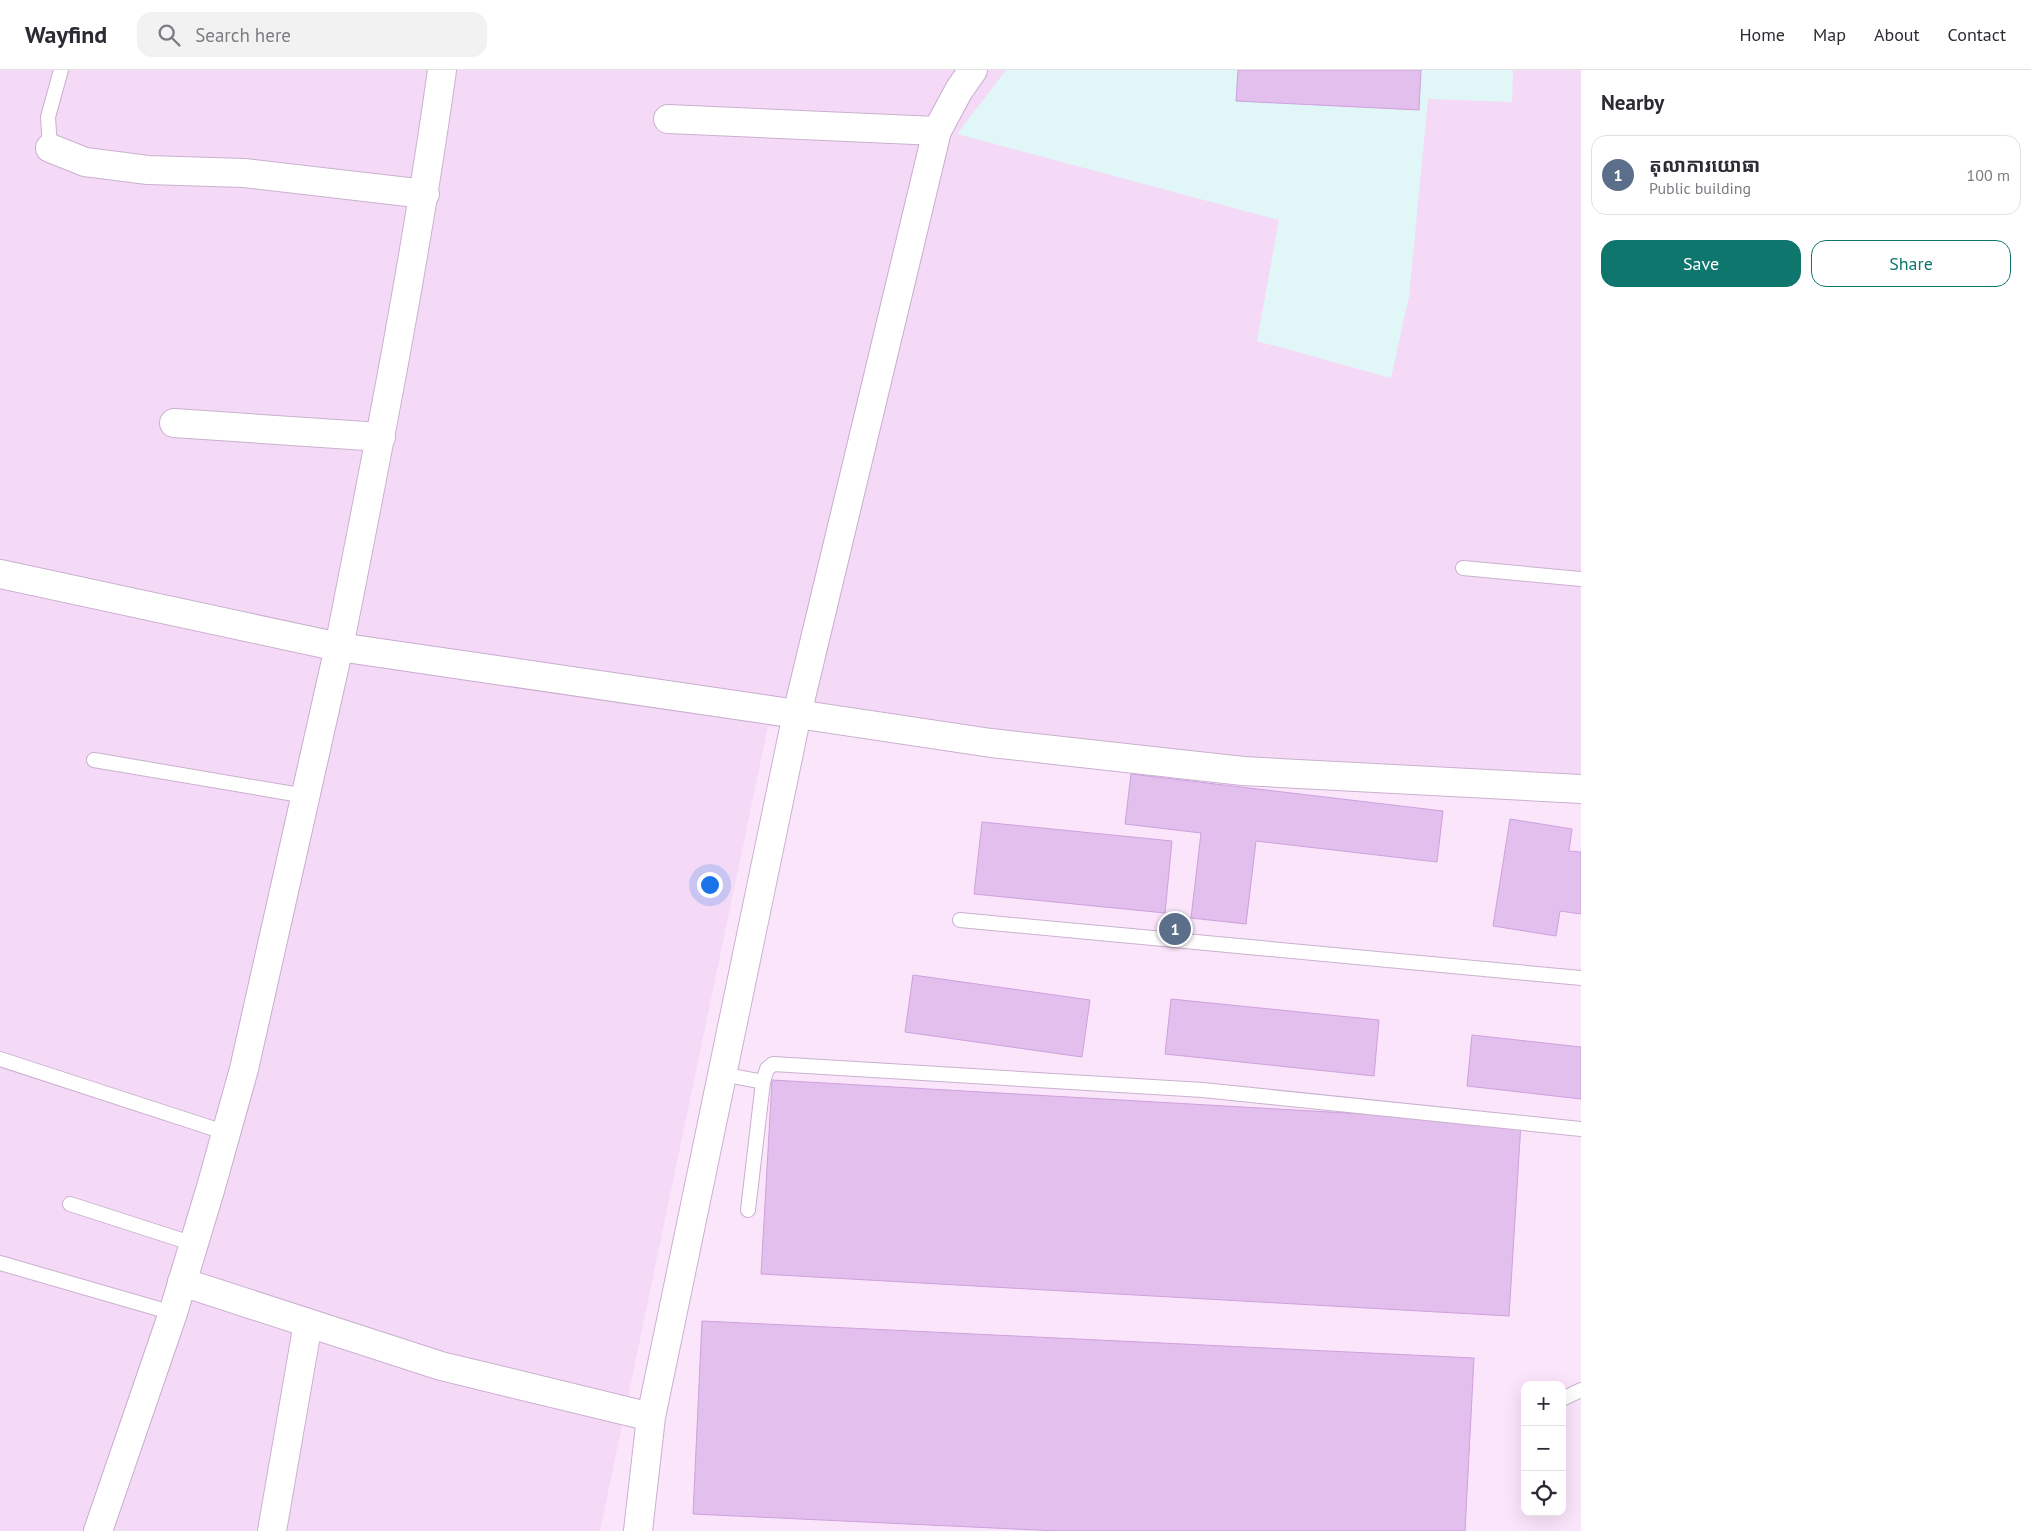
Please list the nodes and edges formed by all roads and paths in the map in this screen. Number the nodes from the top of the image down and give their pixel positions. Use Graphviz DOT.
graph roads {
  1 [pos="61,70"];
  2 [pos="442,70"];
  3 [pos="972,70"];
  4 [pos="668,120"];
  5 [pos="937,131"];
  6 [pos="50,148"];
  7 [pos="425,194"];
  8 [pos="174,423"];
  9 [pos="381,437"];
  10 [pos="1463,568"];
  11 [pos="0,574"];
  12 [pos="1581,579"];
  13 [pos="339,647"];
  14 [pos="797,714"];
  15 [pos="94,760"];
  16 [pos="1581,789"];
  17 [pos="306,796"];
  18 [pos="960,920"];
  19 [pos="1581,978"];
  20 [pos="0,1059"];
  21 [pos="722,1074"];
  22 [pos="763,1082"];
  23 [pos="1581,1129"];
  24 [pos="227,1133"];
  25 [pos="70,1204"];
  26 [pos="748,1210"];
  27 [pos="194,1244"];
  28 [pos="0,1263"];
  29 [pos="182,1282"];
  30 [pos="173,1313"];
  31 [pos="308,1323"];
  32 [pos="1581,1390"];
  33 [pos="1566,1397"];
  34 [pos="651,1417"];
  35 [pos="98,1531"];
  36 [pos="272,1531"];
  37 [pos="638,1531"];
  1 -- 6 [label="lane"];
  2 -- 7 [label="street"];
  3 -- 5 [label="street"];
  4 -- 5 [label="street"];
  5 -- 14 [label="street"];
  6 -- 7 [label="street"];
  7 -- 9 [label="street"];
  8 -- 9 [label="street"];
  9 -- 13 [label="street"];
  10 -- 12 [label="lane"];
  11 -- 13 [label="street"];
  13 -- 14 [label="street"];
  13 -- 17 [label="street"];
  14 -- 16 [label="street"];
  14 -- 21 [label="street"];
  15 -- 17 [label="lane"];
  17 -- 24 [label="street"];
  18 -- 19 [label="lane"];
  20 -- 24 [label="lane"];
  21 -- 22 [label="lane"];
  21 -- 34 [label="street"];
  22 -- 23 [label="lane"];
  22 -- 26 [label="lane"];
  24 -- 27 [label="street"];
  25 -- 27 [label="lane"];
  27 -- 29 [label="street"];
  28 -- 30 [label="lane"];
  29 -- 30 [label="street"];
  29 -- 31 [label="street"];
  30 -- 35 [label="street"];
  31 -- 34 [label="street"];
  31 -- 36 [label="street"];
  32 -- 33 [label="lane"];
  34 -- 37 [label="street"];
}
